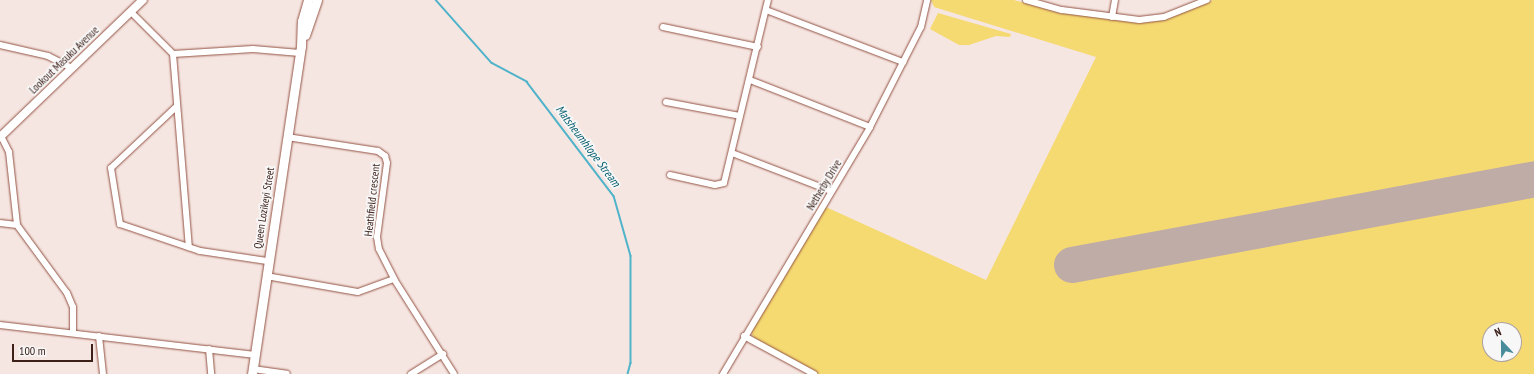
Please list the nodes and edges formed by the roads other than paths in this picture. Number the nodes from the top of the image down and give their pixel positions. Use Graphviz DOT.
graph roads {
  1 [pos="143,0"];
  2 [pos="302,0"];
  3 [pos="314,0"];
  4 [pos="768,0"];
  5 [pos="926,0"];
  6 [pos="1026,0"];
  7 [pos="1115,0"];
  8 [pos="1207,0"];
  9 [pos="766,10"];
  10 [pos="131,12"];
  11 [pos="1112,17"];
  12 [pos="302,21"];
  13 [pos="663,27"];
  14 [pos="0,46"];
  15 [pos="758,47"];
  16 [pos="301,49"];
  17 [pos="173,54"];
  18 [pos="903,62"];
  19 [pos="72,68"];
  20 [pos="750,80"];
  21 [pos="666,102"];
  22 [pos="176,107"];
  23 [pos="740,116"];
  24 [pos="870,127"];
  25 [pos="0,136"];
  26 [pos="287,137"];
  27 [pos="732,153"];
  28 [pos="670,175"];
  29 [pos="831,191"];
  30 [pos="0,223"];
  31 [pos="17,225"];
  32 [pos="189,247"];
  33 [pos="267,261"];
  34 [pos="266,276"];
  35 [pos="394,279"];
  36 [pos="0,324"];
  37 [pos="73,332"];
  38 [pos="99,336"];
  39 [pos="744,336"];
  40 [pos="209,349"];
  41 [pos="443,354"];
  42 [pos="255,355"];
  43 [pos="252,372"];
  44 [pos="103,374"];
  45 [pos="211,374"];
  46 [pos="287,374"];
  47 [pos="411,374"];
  48 [pos="454,374"];
  49 [pos="724,374"];
  50 [pos="814,374"];
  1 -- 10 [label="street, Lookout Masuku Avenue"];
  2 -- 12 [label="main road"];
  3 -- 12 [label="main road, Queen Lozikeyi Street"];
  3 -- 16 [label="main road, Queen Lozikeyi Street"];
  4 -- 9 [label="street"];
  5 -- 18 [label="street, Netherby Drive"];
  6 -- 11 [label="street"];
  7 -- 11 [label="street"];
  8 -- 11 [label="street"];
  9 -- 15 [label="street"];
  9 -- 18 [label="street"];
  10 -- 17 [label="street"];
  10 -- 19 [label="street, Lookout Masuku Avenue"];
  12 -- 16 [label="main road, Queen Lozikeyi Street"];
  13 -- 15 [label="street"];
  14 -- 19 [label="street"];
  15 -- 20 [label="street"];
  16 -- 17 [label="street"];
  16 -- 26 [label="main road, Queen Lozikeyi Street"];
  17 -- 22 [label="street"];
  18 -- 24 [label="street, Netherby Drive"];
  19 -- 25 [label="street, Lookout Masuku Avenue"];
  20 -- 23 [label="street"];
  20 -- 24 [label="street"];
  21 -- 23 [label="street"];
  22 -- 32 [label="street"];
  22 -- 32 [label="street"];
  23 -- 27 [label="street"];
  24 -- 29 [label="street, Netherby Drive"];
  25 -- 31 [label="street"];
  26 -- 33 [label="main road, Queen Lozikeyi Street"];
  26 -- 35 [label="street, Heathfield crescent"];
  27 -- 28 [label="street"];
  27 -- 29 [label="street"];
  29 -- 39 [label="street, Netherby Drive"];
  30 -- 31 [label="street"];
  31 -- 37 [label="street"];
  32 -- 33 [label="street"];
  33 -- 34 [label="main road, Queen Lozikeyi Street"];
  34 -- 35 [label="street"];
  34 -- 42 [label="main road, Queen Lozikeyi Street"];
  35 -- 41 [label="street, Heathfield crescent"];
  36 -- 37 [label="street"];
  37 -- 38 [label="street"];
  38 -- 40 [label="street"];
  38 -- 44 [label="street"];
  39 -- 49 [label="street, Netherby Drive"];
  39 -- 50 [label="street"];
  40 -- 42 [label="street"];
  40 -- 45 [label="street"];
  41 -- 47 [label="street"];
  41 -- 48 [label="street, Heathfield crescent"];
  42 -- 43 [label="main road, Queen Lozikeyi Street"];
  43 -- 46 [label="street"];
}
